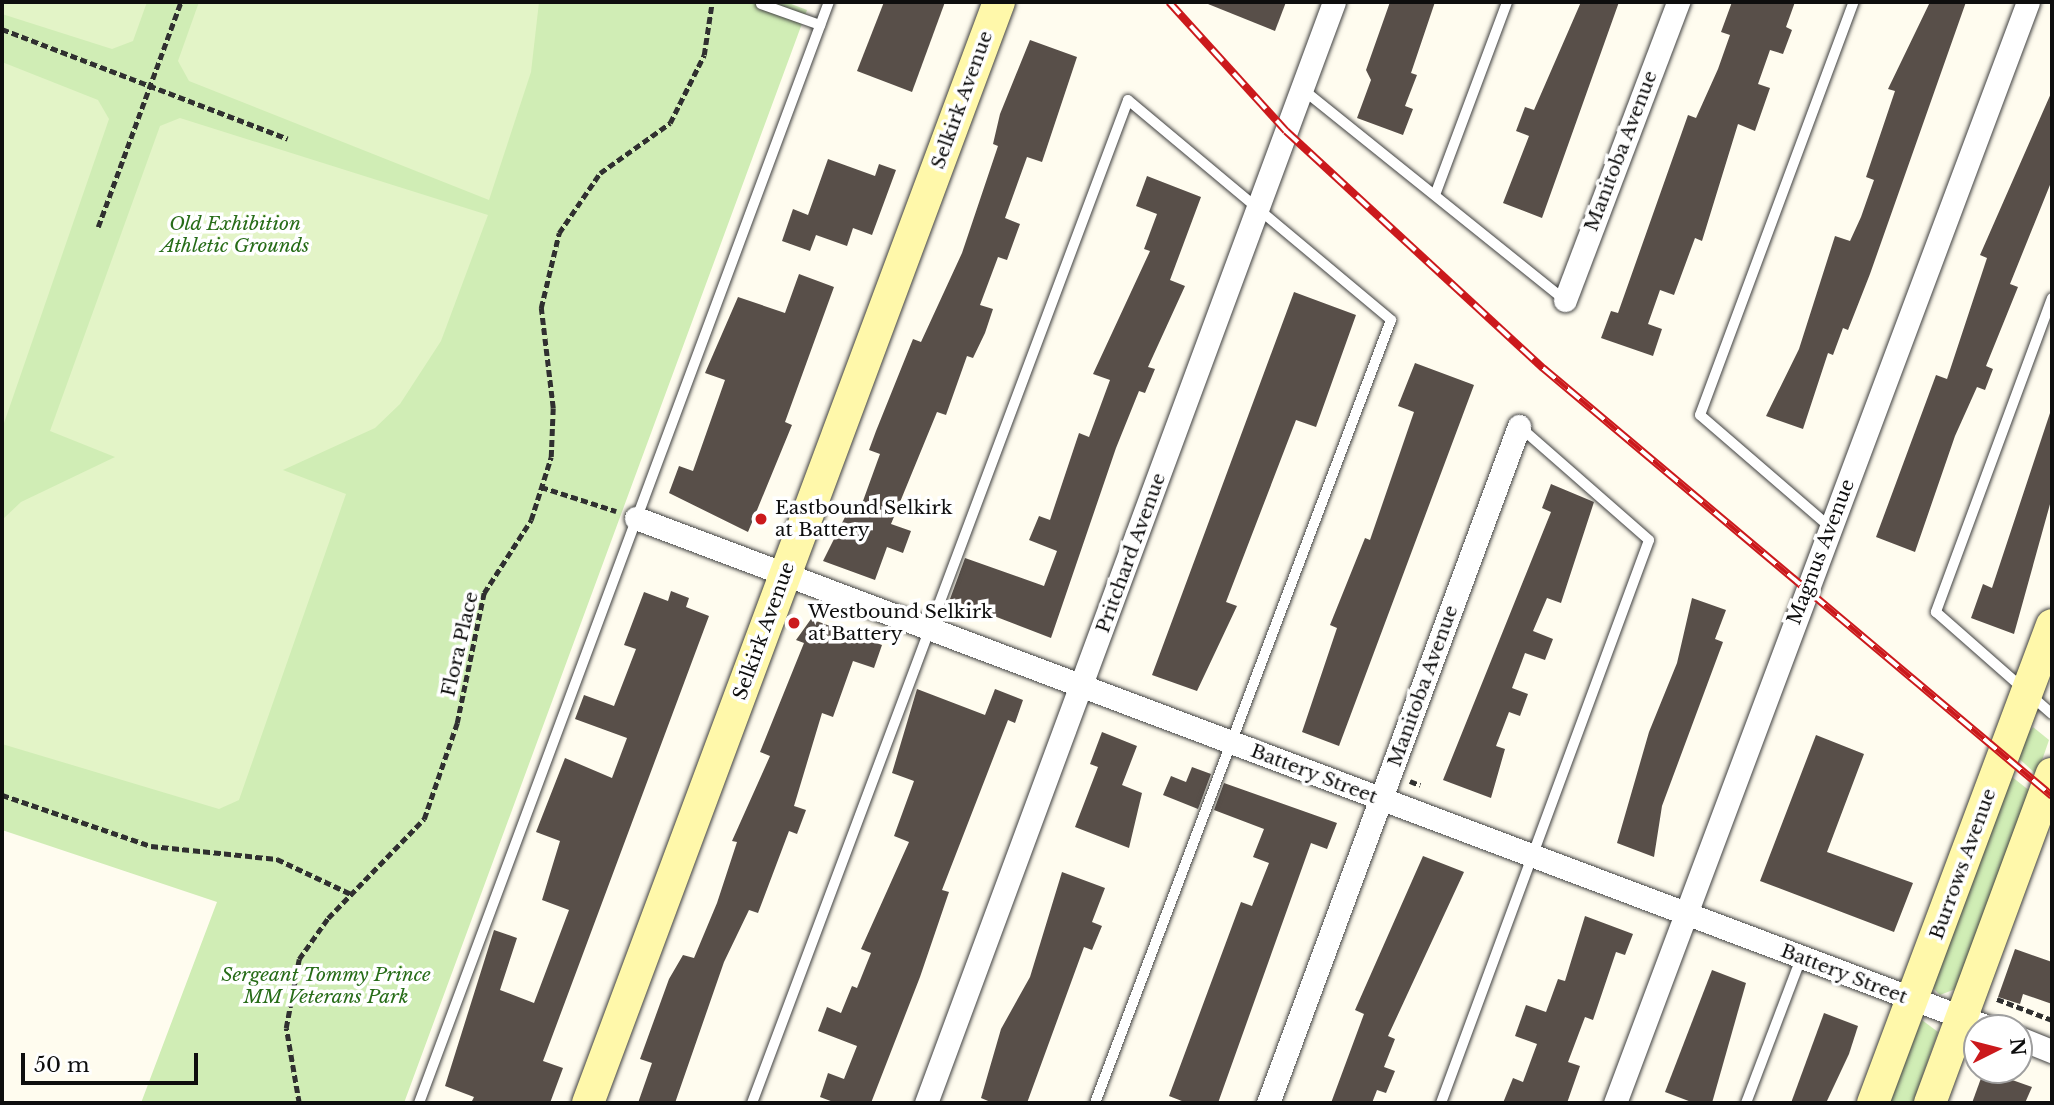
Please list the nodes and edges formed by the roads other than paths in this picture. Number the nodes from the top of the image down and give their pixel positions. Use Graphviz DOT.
graph roads {
  1 [pos="829,2"];
  2 [pos="999,2"];
  3 [pos="1334,2"];
  4 [pos="1507,2"];
  5 [pos="1678,2"];
  6 [pos="1854,2"];
  7 [pos="2028,2"];
  8 [pos="761,4"];
  9 [pos="820,25"];
  10 [pos="1301,88"];
  11 [pos="1435,195"];
  12 [pos="1258,208"];
  13 [pos="2052,298"];
  14 [pos="1565,300"];
  15 [pos="1519,426"];
  16 [pos="636,519"];
  17 [pos="1831,528"];
  18 [pos="785,576"];
  19 [pos="2052,625"];
  20 [pos="929,629"];
  21 [pos="1083,686"];
  22 [pos="2027,693"];
  23 [pos="2052,714"];
  24 [pos="1230,742"];
  25 [pos="2052,774"];
  26 [pos="1381,799"];
  27 [pos="1533,855"];
  28 [pos="1686,913"];
  29 [pos="1801,958"];
  30 [pos="1913,999"];
  31 [pos="1980,1014"];
  32 [pos="1963,1018"];
  33 [pos="2033,1044"];
  34 [pos="1963,1047"];
  35 [pos="2052,1051"];
  36 [pos="419,1103"];
  37 [pos="588,1103"];
  38 [pos="752,1103"];
  39 [pos="926,1103"];
  40 [pos="1096,1103"];
  41 [pos="1268,1103"];
  42 [pos="1441,1103"];
  43 [pos="1615,1103"];
  44 [pos="1746,1103"];
  45 [pos="1873,1103"];
  46 [pos="1930,1103"];
  1 -- 9 [label="lane"];
  2 -- 18 [label="main road, Selkirk Avenue"];
  3 -- 10 [label="street, Pritchard Avenue"];
  4 -- 11 [label="lane"];
  5 -- 14 [label="street, Manitoba Avenue"];
  6 -- 17 [label="lane"];
  7 -- 17 [label="street, Magnus Avenue"];
  8 -- 9 [label="lane"];
  9 -- 16 [label="lane"];
  10 -- 11 [label="lane"];
  10 -- 12 [label="street, Pritchard Avenue"];
  11 -- 14 [label="lane"];
  12 -- 20 [label="lane"];
  12 -- 21 [label="street, Pritchard Avenue"];
  12 -- 24 [label="lane"];
  13 -- 22 [label="lane"];
  15 -- 26 [label="street, Manitoba Avenue"];
  15 -- 27 [label="lane"];
  16 -- 18 [label="street, Battery Street"];
  16 -- 36 [label="lane"];
  17 -- 28 [label="street, Magnus Avenue"];
  18 -- 20 [label="street, Battery Street"];
  18 -- 37 [label="main road, Selkirk Avenue"];
  19 -- 22 [label="main road, Burrows Avenue"];
  20 -- 21 [label="street, Battery Street"];
  20 -- 38 [label="lane"];
  21 -- 24 [label="street, Battery Street"];
  21 -- 39 [label="street, Pritchard Avenue"];
  22 -- 23 [label="lane"];
  22 -- 30 [label="main road, Burrows Avenue"];
  24 -- 26 [label="street, Battery Street"];
  24 -- 40 [label="lane"];
  25 -- 31 [label="main road"];
  26 -- 27 [label="street, Battery Street"];
  26 -- 41 [label="street, Manitoba Avenue"];
  27 -- 28 [label="street, Battery Street"];
  27 -- 42 [label="lane"];
  28 -- 29 [label="street, Battery Street"];
  28 -- 43 [label="street, Magnus Avenue"];
  29 -- 30 [label="street, Battery Street"];
  29 -- 44 [label="lane"];
  30 -- 32 [label="street, Battery Street"];
  30 -- 45 [label="main road, Burrows Avenue"];
  33 -- 35 [label="street"];
  34 -- 46 [label="main road"];
}
